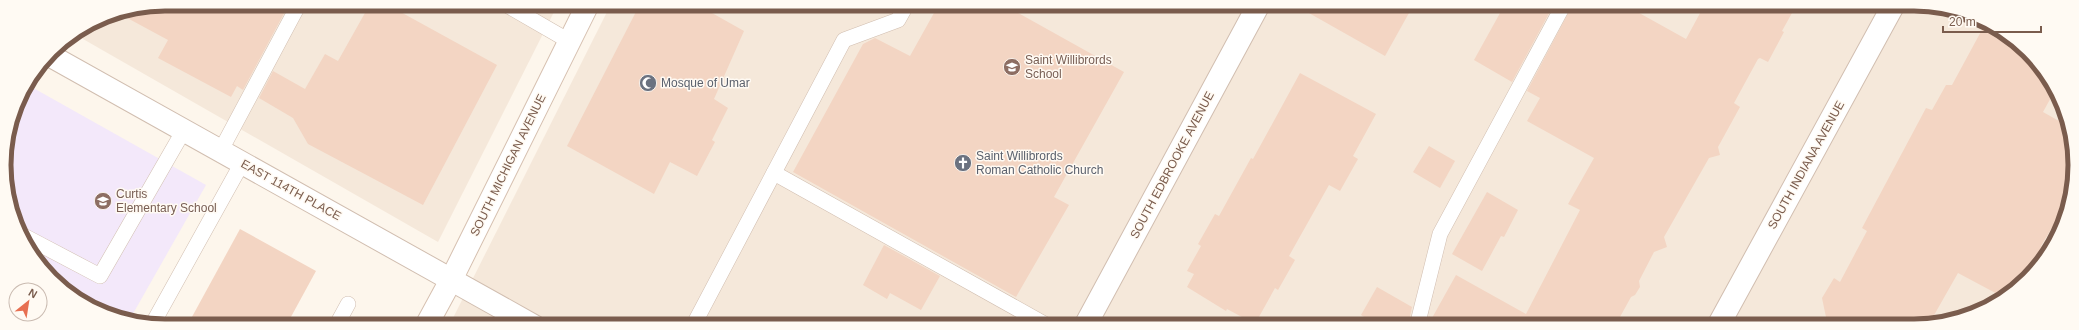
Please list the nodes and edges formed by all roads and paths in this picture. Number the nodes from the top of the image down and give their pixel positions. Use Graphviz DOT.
graph roads {
  1 [pos="296,11"];
  2 [pos="517,11"];
  3 [pos="584,11"];
  4 [pos="903,11"];
  5 [pos="1255,11"];
  6 [pos="1560,11"];
  7 [pos="1890,11"];
  8 [pos="569,41"];
  9 [pos="54,58"];
  10 [pos="184,130"];
  11 [pos="221,150"];
  12 [pos="242,163"];
  13 [pos="774,173"];
  14 [pos="31,239"];
  15 [pos="451,280"];
  16 [pos="348,304"];
  17 [pos="155,319"];
  18 [pos="340,319"];
  19 [pos="430,319"];
  20 [pos="521,319"];
  21 [pos="697,319"];
  22 [pos="1035,319"];
  23 [pos="1089,319"];
  24 [pos="1419,319"];
  25 [pos="1722,319"];
  1 -- 11 [label="lane"];
  2 -- 8 [label="lane"];
  3 -- 8 [label="street, SOUTH MICHIGAN AVENUE"];
  4 -- 13 [label="lane"];
  5 -- 23 [label="street, SOUTH EDBROOKE AVENUE"];
  6 -- 24 [label="lane"];
  7 -- 25 [label="street, SOUTH INDIANA AVENUE"];
  8 -- 15 [label="street, SOUTH MICHIGAN AVENUE"];
  9 -- 10 [label="street, EAST 114TH PLACE"];
  10 -- 11 [label="street, EAST 114TH PLACE"];
  10 -- 14 [label="lane"];
  11 -- 12 [label="street, EAST 114TH PLACE"];
  12 -- 15 [label="street, EAST 114TH PLACE"];
  12 -- 17 [label="lane"];
  13 -- 21 [label="lane"];
  13 -- 22 [label="lane"];
  15 -- 19 [label="street, SOUTH MICHIGAN AVENUE"];
  15 -- 20 [label="street, EAST 114TH PLACE"];
  16 -- 18 [label="lane"];
}
